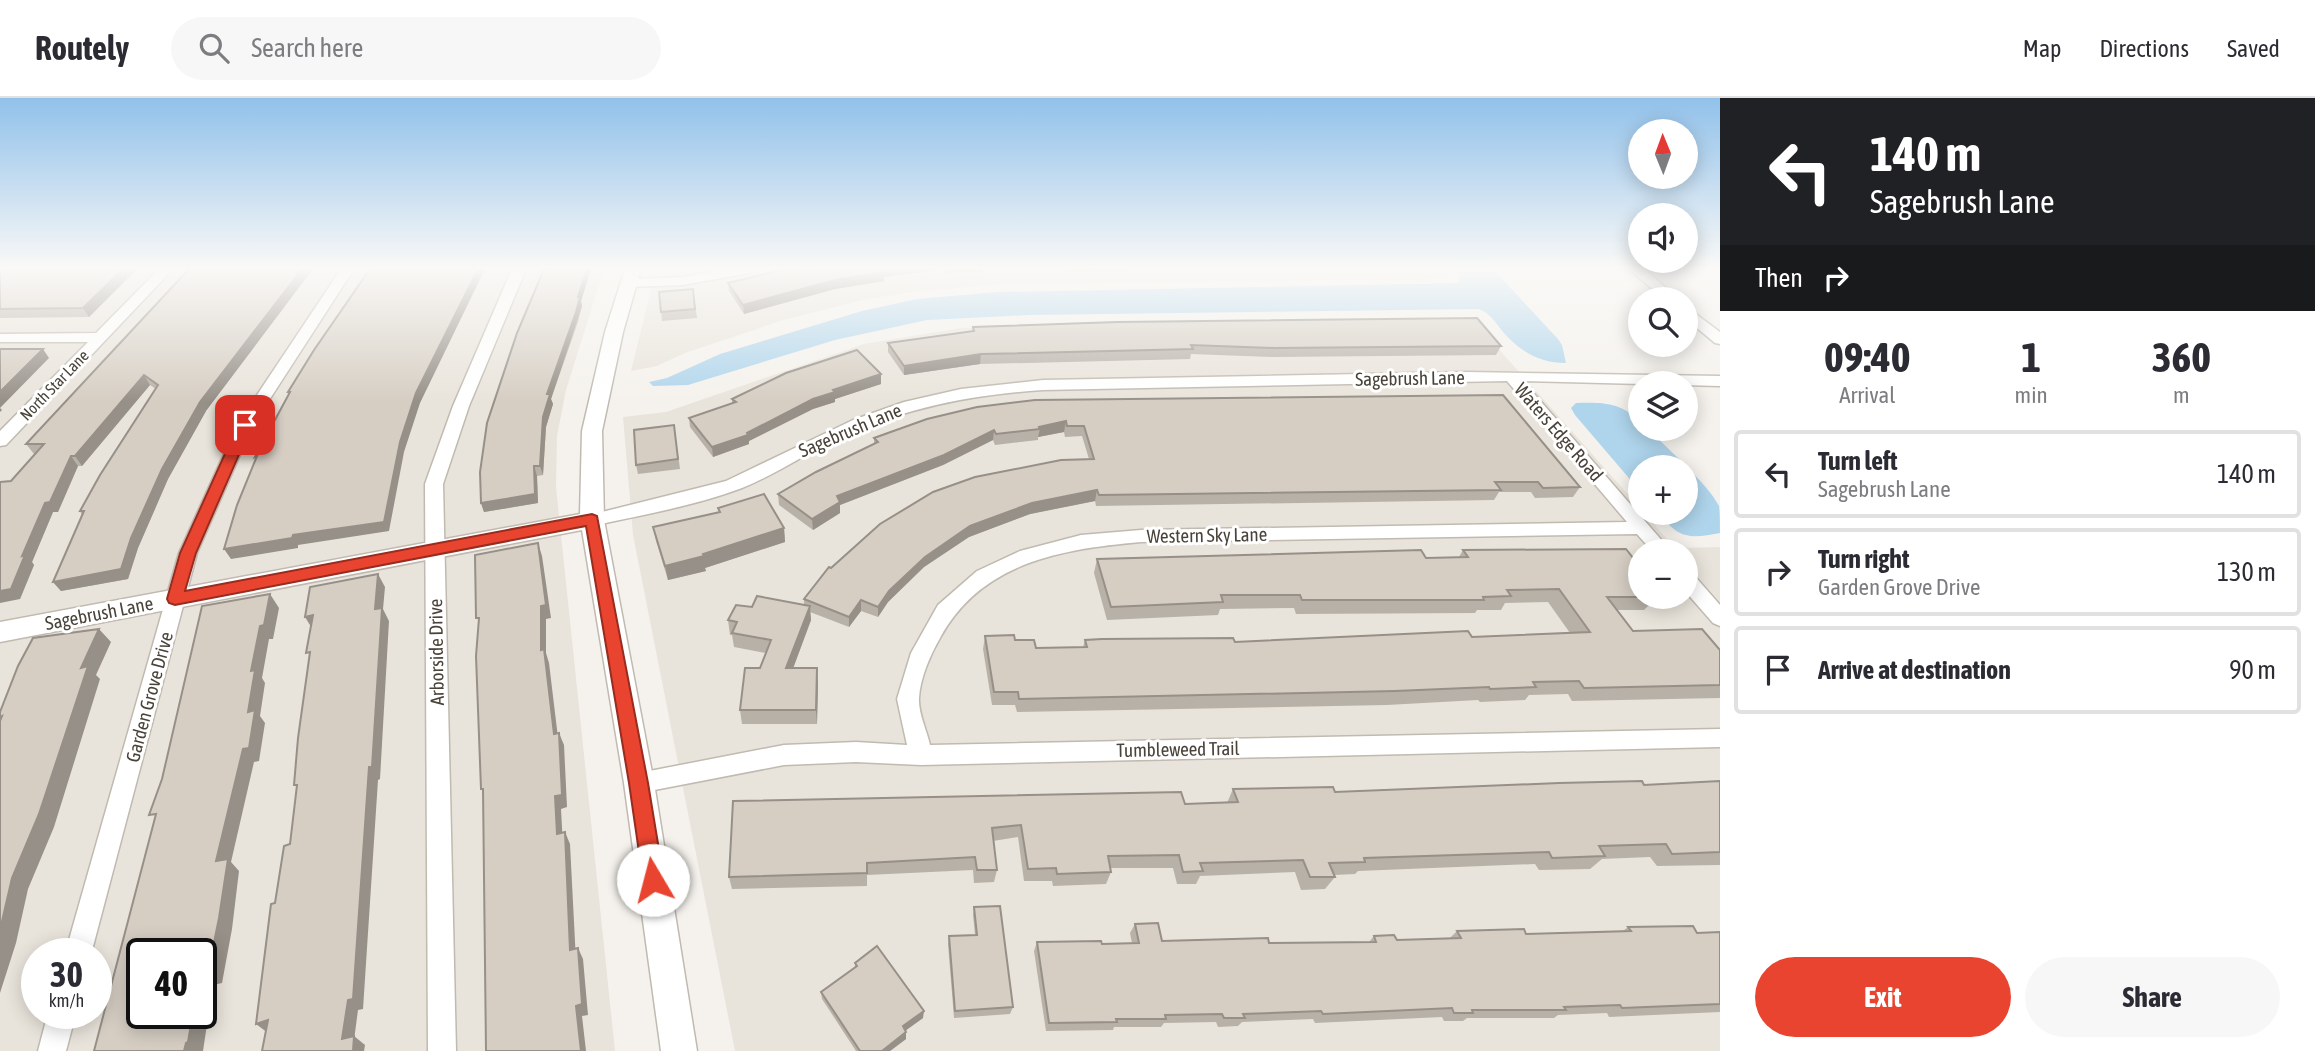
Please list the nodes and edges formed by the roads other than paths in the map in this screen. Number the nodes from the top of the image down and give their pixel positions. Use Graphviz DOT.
graph roads {
  1 [pos="123,313"];
  2 [pos="318,313"];
  3 [pos="500,313"];
  4 [pos="620,313"];
  5 [pos="1698,321"];
  6 [pos="101,337"];
  7 [pos="0,338"];
  8 [pos="1720,340"];
  9 [pos="1511,377"];
  10 [pos="1720,381"];
  11 [pos="0,442"];
  12 [pos="592,520"];
  13 [pos="1643,528"];
  14 [pos="1652,539"];
  15 [pos="435,550"];
  16 [pos="1698,593"];
  17 [pos="175,599"];
  18 [pos="1720,618"];
  19 [pos="0,632"];
  20 [pos="1720,738"];
  21 [pos="920,755"];
  22 [pos="639,783"];
  23 [pos="82,938"];
  24 [pos="58,1029"];
  25 [pos="52,1051"];
  26 [pos="442,1051"];
  27 [pos="678,1051"];
  1 -- 6 [label="street, North Star Lane"];
  2 -- 17 [label="street, Garden Grove Drive"];
  3 -- 15 [label="street, Arborside Drive"];
  4 -- 12 [label="street"];
  5 -- 8 [label="street"];
  6 -- 7 [label="street"];
  6 -- 11 [label="street, North Star Lane"];
  9 -- 10 [label="street, Sagebrush Lane"];
  9 -- 12 [label="street, Sagebrush Lane"];
  9 -- 13 [label="street, Waters Edge Road"];
  12 -- 15 [label="street, Sagebrush Lane"];
  12 -- 22 [label="street"];
  13 -- 14 [label="street, Waters Edge Road"];
  13 -- 21 [label="street, Western Sky Lane"];
  15 -- 17 [label="street, Sagebrush Lane"];
  15 -- 26 [label="street, Arborside Drive"];
  16 -- 18 [label="street"];
  17 -- 19 [label="street, Sagebrush Lane"];
  17 -- 23 [label="street, Garden Grove Drive"];
  20 -- 21 [label="street, Tumbleweed Trail"];
  21 -- 22 [label="street, Tumbleweed Trail"];
  22 -- 27 [label="street"];
  24 -- 25 [label="street"];
}
